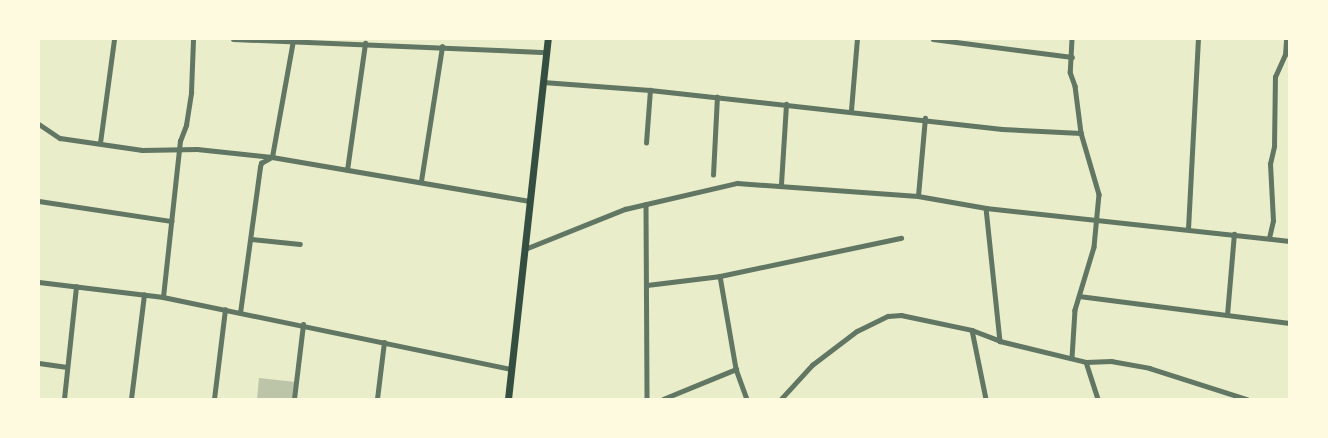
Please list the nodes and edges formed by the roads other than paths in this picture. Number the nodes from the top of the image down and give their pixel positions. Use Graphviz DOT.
graph roads {
  1 [pos="114,39"];
  2 [pos="194,39"];
  3 [pos="233,39"];
  4 [pos="548,39"];
  5 [pos="856,39"];
  6 [pos="933,39"];
  7 [pos="1072,39"];
  8 [pos="1198,39"];
  9 [pos="293,40"];
  10 [pos="1287,42"];
  11 [pos="365,43"];
  12 [pos="442,47"];
  13 [pos="547,52"];
  14 [pos="1072,57"];
  15 [pos="543,82"];
  16 [pos="650,90"];
  17 [pos="717,96"];
  18 [pos="786,104"];
  19 [pos="851,110"];
  20 [pos="925,118"];
  21 [pos="39,124"];
  22 [pos="1081,133"];
  23 [pos="100,143"];
  24 [pos="646,144"];
  25 [pos="180,150"];
  26 [pos="272,157"];
  27 [pos="347,170"];
  28 [pos="713,175"];
  29 [pos="421,181"];
  30 [pos="781,184"];
  31 [pos="918,196"];
  32 [pos="39,200"];
  33 [pos="529,201"];
  34 [pos="646,204"];
  35 [pos="986,208"];
  36 [pos="1097,220"];
  37 [pos="172,221"];
  38 [pos="1188,229"];
  39 [pos="1234,234"];
  40 [pos="252,238"];
  41 [pos="901,238"];
  42 [pos="1269,238"];
  43 [pos="1289,241"];
  44 [pos="300,244"];
  45 [pos="524,250"];
  46 [pos="720,276"];
  47 [pos="39,282"];
  48 [pos="647,285"];
  49 [pos="76,287"];
  50 [pos="144,295"];
  51 [pos="1079,296"];
  52 [pos="162,297"];
  53 [pos="225,310"];
  54 [pos="240,313"];
  55 [pos="1227,315"];
  56 [pos="1289,323"];
  57 [pos="303,324"];
  58 [pos="972,330"];
  59 [pos="1000,341"];
  60 [pos="384,342"];
  61 [pos="1072,358"];
  62 [pos="1086,362"];
  63 [pos="39,363"];
  64 [pos="67,367"];
  65 [pos="512,369"];
  66 [pos="736,369"];
  67 [pos="64,399"];
  68 [pos="132,399"];
  69 [pos="214,399"];
  70 [pos="294,399"];
  71 [pos="377,399"];
  72 [pos="508,399"];
  73 [pos="647,399"];
  74 [pos="663,399"];
  75 [pos="747,399"];
  76 [pos="781,399"];
  77 [pos="986,399"];
  78 [pos="1098,399"];
  79 [pos="1247,399"];
  1 -- 23 [label="street"];
  2 -- 25 [label="street"];
  3 -- 9 [label="street"];
  4 -- 13 [label="highway"];
  5 -- 19 [label="street"];
  6 -- 14 [label="street"];
  7 -- 14 [label="street"];
  8 -- 38 [label="street"];
  9 -- 11 [label="street"];
  9 -- 26 [label="street"];
  10 -- 42 [label="street"];
  11 -- 12 [label="street"];
  11 -- 27 [label="street"];
  12 -- 13 [label="street"];
  12 -- 29 [label="street"];
  13 -- 15 [label="highway"];
  14 -- 22 [label="street"];
  15 -- 16 [label="street"];
  15 -- 33 [label="highway"];
  16 -- 17 [label="street"];
  16 -- 24 [label="street"];
  17 -- 18 [label="street"];
  17 -- 28 [label="street"];
  18 -- 19 [label="street"];
  18 -- 30 [label="street"];
  19 -- 20 [label="street"];
  20 -- 22 [label="street"];
  20 -- 31 [label="street"];
  21 -- 23 [label="street"];
  22 -- 36 [label="street"];
  23 -- 25 [label="street"];
  25 -- 26 [label="street"];
  25 -- 37 [label="street"];
  26 -- 27 [label="street"];
  26 -- 40 [label="street"];
  27 -- 29 [label="street"];
  29 -- 33 [label="street"];
  30 -- 31 [label="street"];
  30 -- 34 [label="street"];
  31 -- 35 [label="street"];
  32 -- 37 [label="street"];
  33 -- 45 [label="highway"];
  34 -- 45 [label="street"];
  34 -- 48 [label="street"];
  35 -- 36 [label="street"];
  35 -- 59 [label="street"];
  36 -- 38 [label="street"];
  36 -- 51 [label="street"];
  37 -- 52 [label="street"];
  38 -- 39 [label="street"];
  39 -- 42 [label="street"];
  39 -- 55 [label="street"];
  40 -- 44 [label="street"];
  40 -- 54 [label="street"];
  41 -- 46 [label="street"];
  42 -- 43 [label="street"];
  45 -- 65 [label="highway"];
  46 -- 48 [label="street"];
  46 -- 66 [label="street"];
  47 -- 49 [label="street"];
  48 -- 73 [label="street"];
  49 -- 50 [label="street"];
  49 -- 64 [label="street"];
  50 -- 52 [label="street"];
  50 -- 68 [label="street"];
  51 -- 55 [label="street"];
  51 -- 61 [label="street"];
  52 -- 53 [label="street"];
  53 -- 54 [label="street"];
  53 -- 69 [label="street"];
  54 -- 57 [label="street"];
  55 -- 56 [label="street"];
  57 -- 60 [label="street"];
  57 -- 70 [label="street"];
  58 -- 59 [label="street"];
  58 -- 76 [label="street"];
  58 -- 77 [label="street"];
  59 -- 61 [label="street"];
  60 -- 65 [label="street"];
  60 -- 71 [label="street"];
  61 -- 62 [label="street"];
  62 -- 78 [label="street"];
  62 -- 79 [label="street"];
  63 -- 64 [label="street"];
  64 -- 67 [label="street"];
  65 -- 72 [label="highway"];
  66 -- 74 [label="street"];
  66 -- 75 [label="street"];
}
